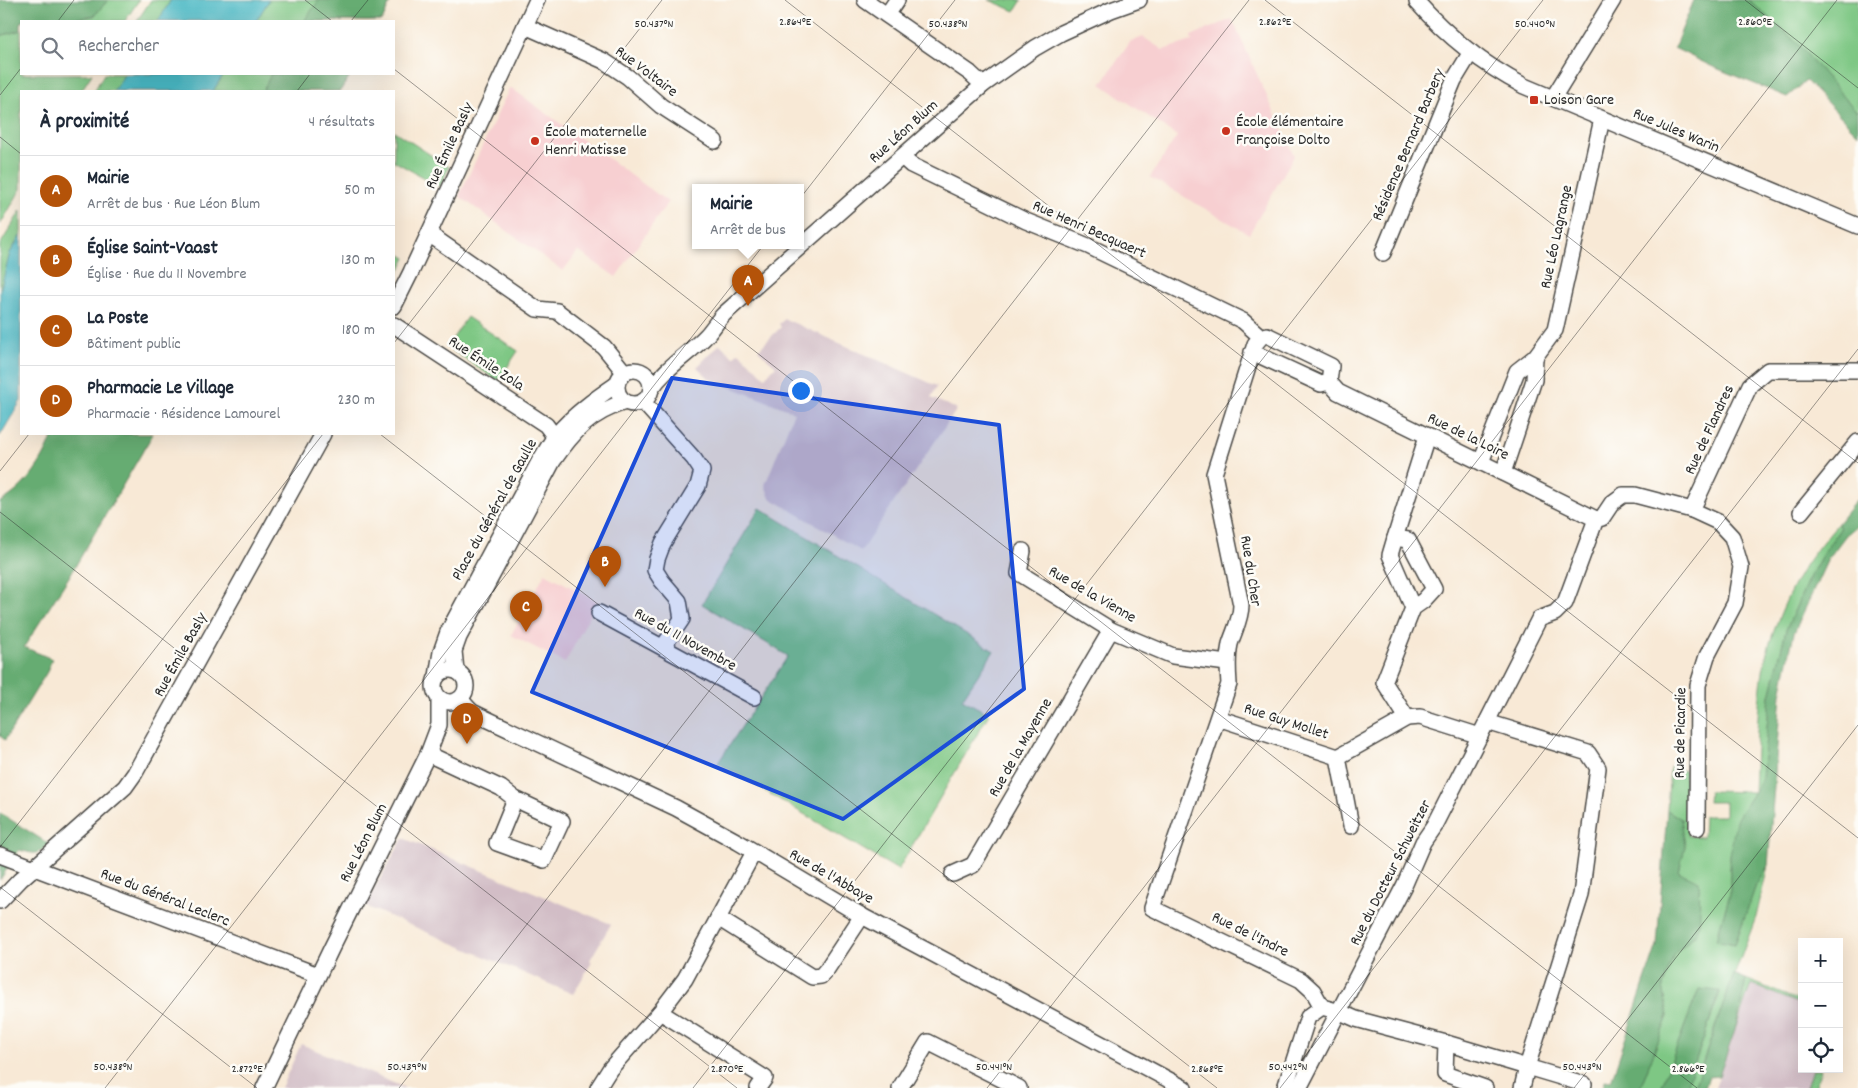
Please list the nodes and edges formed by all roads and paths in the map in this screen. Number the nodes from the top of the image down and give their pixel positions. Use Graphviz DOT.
graph roads {
  1 [pos="537,0"];
  2 [pos="865,0"];
  3 [pos="897,0"];
  4 [pos="1139,0"];
  5 [pos="1613,0"];
  6 [pos="1414,1"];
  7 [pos="887,15"];
  8 [pos="525,26"];
  9 [pos="1472,52"];
  10 [pos="983,85"];
  11 [pos="1553,98"];
  12 [pos="1602,119"];
  13 [pos="715,141"];
  14 [pos="902,157"];
  15 [pos="1858,226"];
  16 [pos="429,234"];
  17 [pos="804,244"];
  18 [pos="798,249"];
  19 [pos="1383,253"];
  20 [pos="395,304"];
  21 [pos="716,322"];
  22 [pos="395,327"];
  23 [pos="1261,337"];
  24 [pos="1252,352"];
  25 [pos="1535,357"];
  26 [pos="1858,370"];
  27 [pos="644,373"];
  28 [pos="621,378"];
  29 [pos="1329,382"];
  30 [pos="651,389"];
  31 [pos="625,402"];
  32 [pos="643,402"];
  33 [pos="323,435"];
  34 [pos="555,436"];
  35 [pos="1427,436"];
  36 [pos="1858,442"];
  37 [pos="1481,462"];
  38 [pos="1503,473"];
  39 [pos="1692,510"];
  40 [pos="1801,512"];
  41 [pos="1596,519"];
  42 [pos="1395,538"];
  43 [pos="1023,551"];
  44 [pos="1413,608"];
  45 [pos="600,613"];
  46 [pos="1111,630"];
  47 [pos="663,647"];
  48 [pos="1227,663"];
  49 [pos="456,671"];
  50 [pos="437,676"];
  51 [pos="754,697"];
  52 [pos="439,699"];
  53 [pos="458,701"];
  54 [pos="1218,718"];
  55 [pos="1406,718"];
  56 [pos="1487,722"];
  57 [pos="439,725"];
  58 [pos="1480,736"];
  59 [pos="428,754"];
  60 [pos="1338,758"];
  61 [pos="515,799"];
  62 [pos="1351,826"];
  63 [pos="1697,828"];
  64 [pos="754,852"];
  65 [pos="0,855"];
  66 [pos="36,868"];
  67 [pos="953,874"];
  68 [pos="0,901"];
  69 [pos="1152,908"];
  70 [pos="862,916"];
  71 [pos="718,918"];
  72 [pos="318,975"];
  73 [pos="1322,1007"];
  74 [pos="660,1012"];
  75 [pos="1340,1012"];
  76 [pos="1446,1043"];
  77 [pos="1527,1067"];
  78 [pos="264,1088"];
  79 [pos="598,1088"];
  80 [pos="758,1088"];
  81 [pos="900,1088"];
  82 [pos="1020,1088"];
  83 [pos="1184,1088"];
  84 [pos="1285,1088"];
  85 [pos="1299,1088"];
  86 [pos="1486,1088"];
  87 [pos="1522,1088"];
  88 [pos="1583,1088"];
  1 -- 8 [label="street, Rue Émile Basly"];
  2 -- 7 [label="street"];
  3 -- 7 [label="street"];
  4 -- 10 [label="street, Rue Léon Blum"];
  5 -- 11 [label="street"];
  6 -- 9 [label="street, Rue Jules Warin"];
  7 -- 10 [label="street"];
  8 -- 13 [label="street, Rue Voltaire"];
  8 -- 16 [label="street, Rue Émile Basly"];
  9 -- 11 [label="street, Rue Jules Warin"];
  9 -- 19 [label="street, Résidence Bernard Barbery"];
  10 -- 14 [label="street, Rue Léon Blum"];
  11 -- 12 [label="street, Rue Jules Warin"];
  12 -- 15 [label="street, Rue Jules Warin"];
  12 -- 25 [label="street, Rue Léo Lagrange"];
  14 -- 17 [label="street, Rue Léon Blum"];
  14 -- 23 [label="street, Rue Henri Becquaert"];
  16 -- 20 [label="street, Rue Émile Basly"];
  16 -- 28 [label="street"];
  18 -- 21 [label="street, Rue Léon Blum"];
  21 -- 27 [label="street, Rue Léon Blum"];
  21 -- 30 [label="street, Rue Léon Blum"];
  22 -- 34 [label="street, Rue Émile Zola"];
  23 -- 24 [label="street"];
  23 -- 29 [label="street"];
  24 -- 29 [label="street, Rue de la Loire"];
  24 -- 48 [label="street, Rue du Cher"];
  25 -- 37 [label="street, Rue Léo Lagrange"];
  25 -- 38 [label="street"];
  26 -- 39 [label="street, Rue de Flandres"];
  27 -- 28 [label="street"];
  27 -- 30 [label="street"];
  28 -- 31 [label="street"];
  28 -- 34 [label="street, Place du Général de Gaulle"];
  29 -- 35 [label="street, Rue de la Loire"];
  30 -- 32 [label="street"];
  31 -- 32 [label="street"];
  31 -- 49 [label="street, Place du Général de Gaulle"];
  32 -- 47 [label="street"];
  33 -- 66 [label="street, Rue Émile Basly"];
  34 -- 50 [label="street, Place du Général de Gaulle"];
  35 -- 37 [label="street, Rue de la Loire"];
  35 -- 42 [label="street"];
  36 -- 40 [label="street"];
  37 -- 38 [label="street, Rue de la Loire"];
  38 -- 41 [label="street, Rue de la Loire"];
  39 -- 41 [label="street, Rue de Picardie"];
  39 -- 63 [label="street, Rue de Picardie"];
  41 -- 56 [label="street, Rue du Docteur Schweitzer"];
  42 -- 44 [label="street"];
  42 -- 44 [label="street"];
  43 -- 46 [label="street, Rue de la Vienne"];
  44 -- 55 [label="street"];
  45 -- 47 [label="street, Rue du 11 Novembre"];
  46 -- 48 [label="street, Rue de la Vienne"];
  46 -- 67 [label="street, Rue de la Mayenne"];
  47 -- 51 [label="street, Rue du 11 Novembre"];
  48 -- 54 [label="street, Rue du Cher"];
  49 -- 50 [label="street"];
  49 -- 53 [label="street"];
  50 -- 52 [label="street"];
  52 -- 53 [label="street"];
  52 -- 57 [label="street, Rue Léon Blum"];
  53 -- 57 [label="street, Rue Léon Blum"];
  53 -- 64 [label="street, Rue de l'Abbaye"];
  54 -- 60 [label="street, Rue Guy Mollet"];
  54 -- 69 [label="street, Rue du Cher"];
  55 -- 58 [label="street"];
  55 -- 60 [label="street, Rue Guy Mollet"];
  56 -- 58 [label="street, Rue du Docteur Schweitzer"];
  56 -- 77 [label="street"];
  57 -- 59 [label="street, Rue Léon Blum"];
  58 -- 75 [label="street, Rue du Docteur Schweitzer"];
  59 -- 61 [label="street"];
  59 -- 72 [label="street, Rue Léon Blum"];
  60 -- 62 [label="street"];
  61 -- 61 [label="street"];
  64 -- 70 [label="street, Rue de l'Abbaye"];
  64 -- 71 [label="street"];
  65 -- 66 [label="street, Rue du Général Leclerc"];
  66 -- 68 [label="street, Rue Émile Basly"];
  66 -- 72 [label="street, Rue du Général Leclerc"];
  69 -- 73 [label="street, Rue de l'Indre"];
  70 -- 71 [label="street"];
  70 -- 83 [label="street, Rue de l'Abbaye"];
  71 -- 74 [label="street"];
  72 -- 78 [label="street, Rue Léon Blum"];
  73 -- 75 [label="street"];
  73 -- 84 [label="street"];
  74 -- 79 [label="street"];
  74 -- 80 [label="street"];
  75 -- 76 [label="street"];
  75 -- 85 [label="street, Rue du Docteur Schweitzer"];
  76 -- 77 [label="street"];
  76 -- 86 [label="street"];
  77 -- 87 [label="street"];
  77 -- 88 [label="street"];
  81 -- 82 [label="street"];
}
